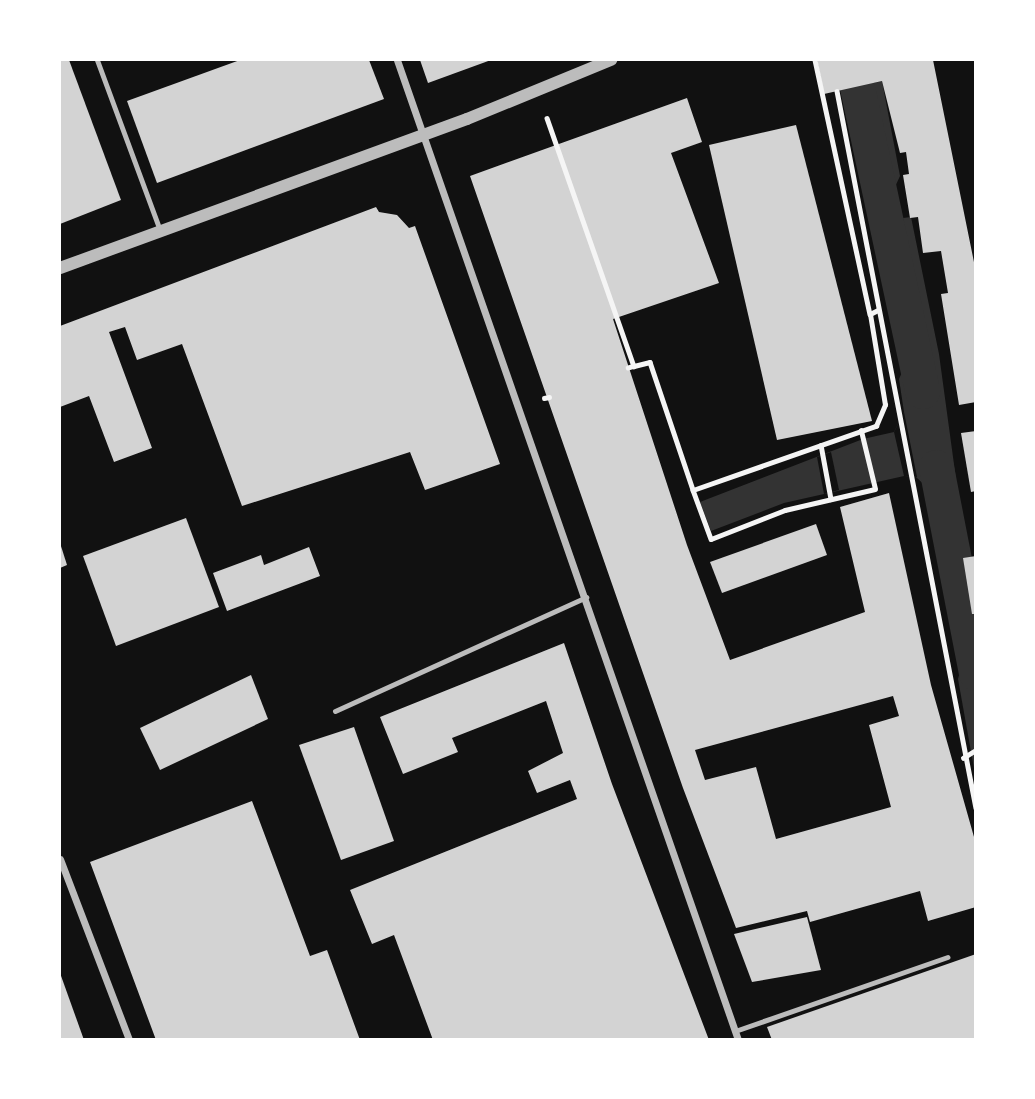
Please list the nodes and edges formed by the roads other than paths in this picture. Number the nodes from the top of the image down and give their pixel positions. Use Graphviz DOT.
graph roads {
  1 [pos="97,60"];
  2 [pos="397,60"];
  3 [pos="611,60"];
  4 [pos="423,134"];
  5 [pos="161,233"];
  6 [pos="60,268"];
  7 [pos="586,597"];
  8 [pos="335,711"];
  9 [pos="60,859"];
  10 [pos="947,957"];
  11 [pos="735,1031"];
  12 [pos="129,1040"];
  13 [pos="738,1040"];
  1 -- 5 [label="lane"];
  2 -- 4 [label="street"];
  3 -- 4 [label="street"];
  4 -- 5 [label="street"];
  4 -- 7 [label="street"];
  5 -- 6 [label="street"];
  7 -- 8 [label="lane"];
  7 -- 11 [label="street"];
  9 -- 12 [label="street"];
  10 -- 11 [label="lane"];
  11 -- 13 [label="street"];
}
